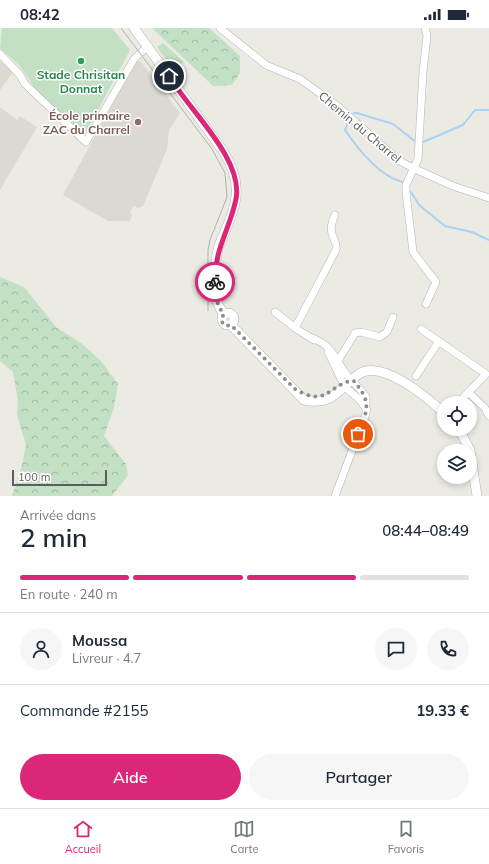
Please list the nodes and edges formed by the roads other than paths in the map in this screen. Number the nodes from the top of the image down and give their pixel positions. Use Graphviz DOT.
graph roads {
  1 [pos="134,28"];
  2 [pos="220,28"];
  3 [pos="425,28"];
  4 [pos="148,46"];
  5 [pos="0,54"];
  6 [pos="413,168"];
  7 [pos="489,198"];
  8 [pos="335,215"];
  9 [pos="426,304"];
  10 [pos="275,312"];
  11 [pos="393,317"];
  12 [pos="295,328"];
  13 [pos="421,329"];
  14 [pos="310,337"];
  15 [pos="439,341"];
  16 [pos="338,360"];
  17 [pos="488,374"];
  18 [pos="416,376"];
  19 [pos="347,381"];
  20 [pos="469,393"];
  21 [pos="466,396"];
  22 [pos="437,403"];
  23 [pos="367,410"];
  24 [pos="489,416"];
  25 [pos="463,436"];
  26 [pos="335,496"];
  27 [pos="478,496"];
  1 -- 4 [label="street"];
  2 -- 6 [label="street, Chemin du Charrel"];
  3 -- 6 [label="street"];
  4 -- 5 [label="street"];
  4 -- 19 [label="street"];
  6 -- 7 [label="street, Chemin du Charrel"];
  6 -- 9 [label="street"];
  8 -- 12 [label="street"];
  10 -- 12 [label="street"];
  11 -- 16 [label="street"];
  12 -- 14 [label="street"];
  13 -- 15 [label="street"];
  14 -- 16 [label="street"];
  14 -- 19 [label="street"];
  15 -- 17 [label="street"];
  15 -- 18 [label="street"];
  16 -- 19 [label="street"];
  17 -- 20 [label="street"];
  19 -- 22 [label="street"];
  19 -- 23 [label="street"];
  19 -- 23 [label="street"];
  20 -- 21 [label="street"];
  20 -- 24 [label="street"];
  23 -- 26 [label="street"];
  25 -- 27 [label="street"];
}
